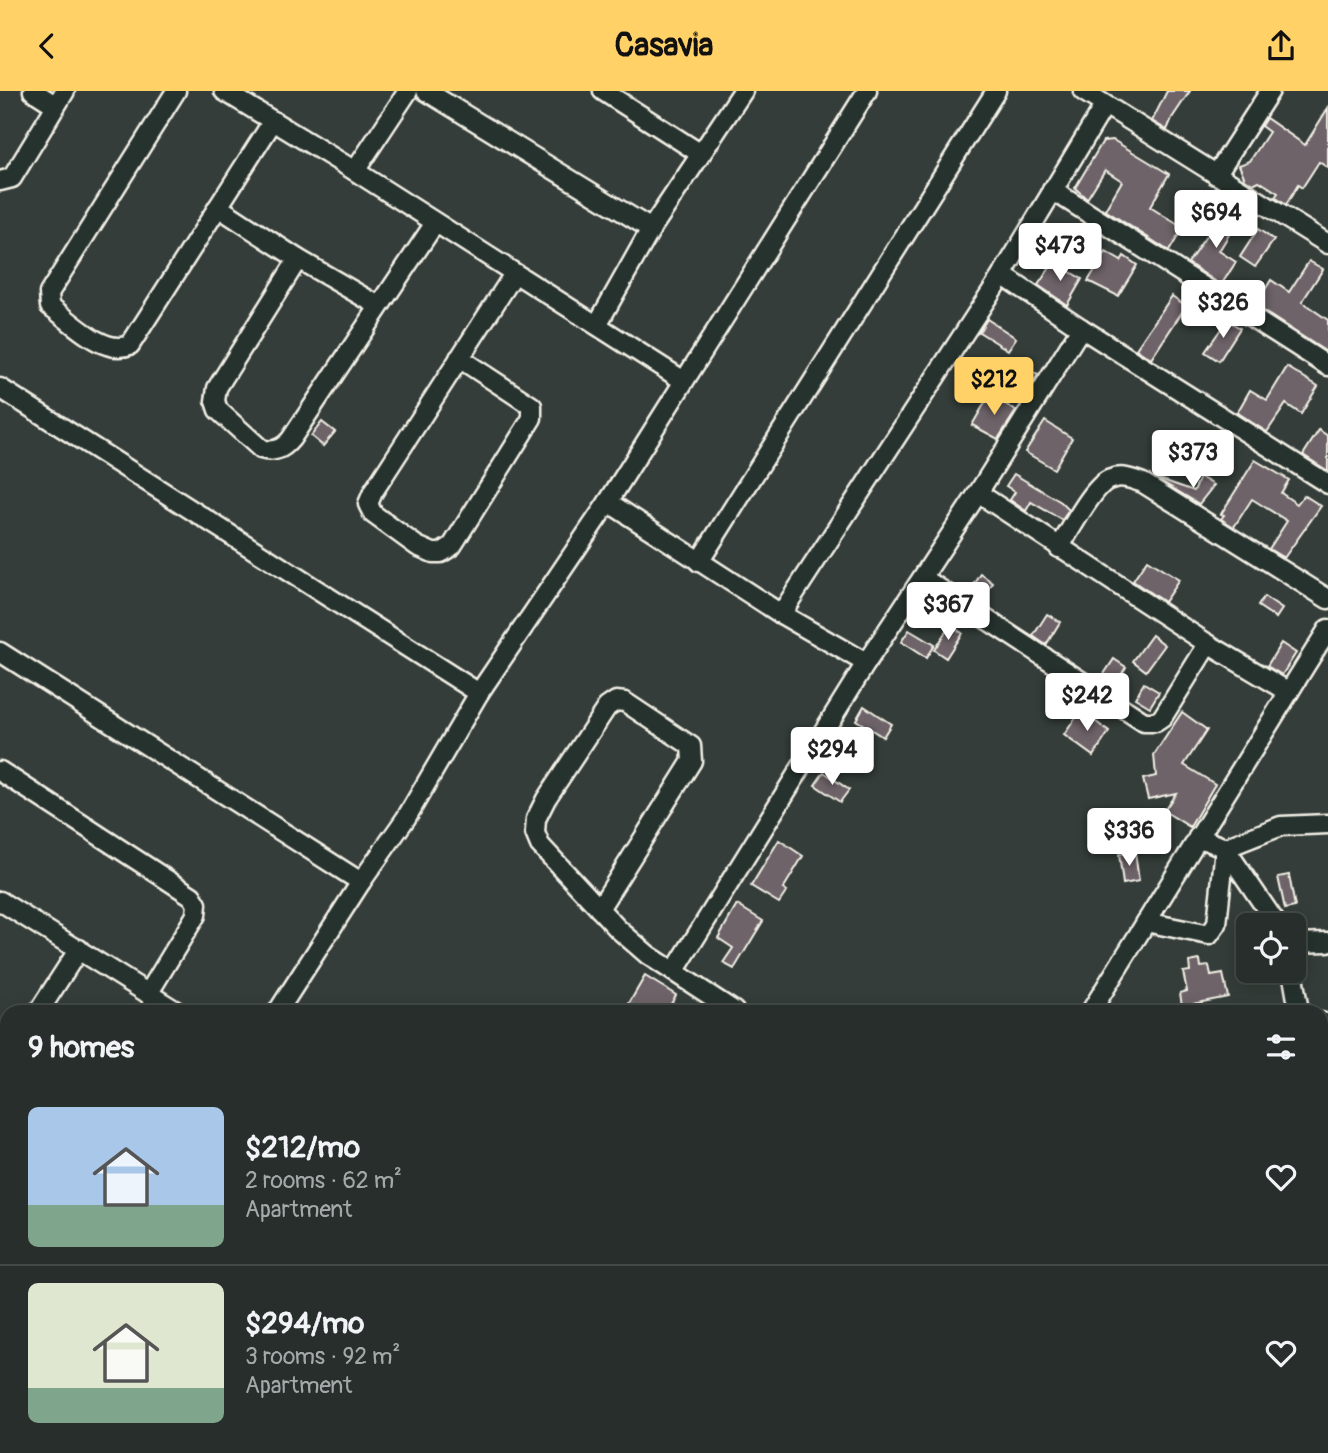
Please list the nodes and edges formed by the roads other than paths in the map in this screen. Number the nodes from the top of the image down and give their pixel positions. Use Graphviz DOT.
graph roads {
  1 [pos="33,91"];
  2 [pos="176,91"];
  3 [pos="224,91"];
  4 [pos="408,91"];
  5 [pos="426,91"];
  6 [pos="603,91"];
  7 [pos="743,91"];
  8 [pos="867,91"];
  9 [pos="996,91"];
  10 [pos="1083,91"];
  11 [pos="1270,91"];
  12 [pos="60,98"];
  13 [pos="1104,106"];
  14 [pos="273,121"];
  15 [pos="701,154"];
  16 [pos="355,171"];
  17 [pos="1216,175"];
  18 [pos="0,181"];
  19 [pos="1052,190"];
  20 [pos="218,207"];
  21 [pos="435,223"];
  22 [pos="650,229"];
  23 [pos="1328,244"];
  24 [pos="298,259"];
  25 [pos="514,274"];
  26 [pos="1002,275"];
  27 [pos="379,306"];
  28 [pos="597,325"];
  29 [pos="1081,328"];
  30 [pos="458,358"];
  31 [pos="1328,366"];
  32 [pos="684,381"];
  33 [pos="0,388"];
  34 [pos="1328,484"];
  35 [pos="978,493"];
  36 [pos="607,502"];
  37 [pos="1059,548"];
  38 [pos="699,562"];
  39 [pos="923,579"];
  40 [pos="1328,599"];
  41 [pos="781,614"];
  42 [pos="1328,631"];
  43 [pos="1208,644"];
  44 [pos="0,652"];
  45 [pos="866,663"];
  46 [pos="1289,692"];
  47 [pos="479,693"];
  48 [pos="0,771"];
  49 [pos="1328,824"];
  50 [pos="1198,837"];
  51 [pos="1225,848"];
  52 [pos="361,882"];
  53 [pos="0,901"];
  54 [pos="599,909"];
  55 [pos="1270,913"];
  56 [pos="1146,922"];
  57 [pos="1328,942"];
  58 [pos="1306,943"];
  59 [pos="79,950"];
  60 [pos="674,972"];
  61 [pos="1294,983"];
  62 [pos="148,993"];
  63 [pos="43,1005"];
  64 [pos="167,1005"];
  65 [pos="282,1005"];
  66 [pos="725,1005"];
  67 [pos="1095,1005"];
  68 [pos="1298,1005"];
  1 -- 12 [label="street"];
  2 -- 20 [label="street"];
  3 -- 14 [label="street"];
  4 -- 16 [label="street"];
  5 -- 22 [label="street"];
  6 -- 15 [label="street"];
  7 -- 15 [label="street"];
  8 -- 32 [label="street"];
  9 -- 38 [label="street"];
  10 -- 13 [label="street"];
  11 -- 17 [label="street"];
  12 -- 18 [label="street"];
  13 -- 17 [label="street"];
  13 -- 19 [label="street"];
  14 -- 16 [label="street"];
  14 -- 20 [label="street"];
  15 -- 22 [label="street"];
  16 -- 21 [label="street"];
  17 -- 23 [label="street"];
  19 -- 26 [label="street"];
  19 -- 31 [label="street"];
  20 -- 24 [label="street"];
  21 -- 25 [label="street"];
  21 -- 27 [label="street"];
  22 -- 28 [label="street"];
  24 -- 27 [label="street"];
  24 -- 27 [label="street"];
  25 -- 28 [label="street"];
  25 -- 30 [label="street"];
  26 -- 29 [label="street"];
  26 -- 41 [label="street"];
  28 -- 32 [label="street"];
  29 -- 34 [label="street"];
  29 -- 35 [label="street"];
  30 -- 30 [label="street"];
  32 -- 36 [label="street"];
  33 -- 47 [label="street"];
  35 -- 37 [label="street"];
  35 -- 39 [label="street"];
  36 -- 38 [label="street"];
  36 -- 47 [label="street"];
  37 -- 40 [label="street"];
  37 -- 43 [label="street"];
  38 -- 41 [label="street"];
  39 -- 43 [label="street"];
  39 -- 45 [label="street"];
  41 -- 45 [label="street"];
  42 -- 46 [label="street"];
  43 -- 46 [label="street"];
  44 -- 52 [label="street"];
  45 -- 60 [label="street"];
  46 -- 50 [label="street"];
  47 -- 52 [label="street"];
  48 -- 62 [label="street"];
  49 -- 51 [label="street"];
  50 -- 51 [label="street"];
  50 -- 56 [label="street"];
  51 -- 55 [label="street"];
  51 -- 56 [label="street"];
  52 -- 65 [label="street"];
  53 -- 59 [label="street"];
  54 -- 54 [label="street"];
  54 -- 60 [label="street"];
  56 -- 67 [label="street"];
  57 -- 58 [label="street"];
  59 -- 62 [label="street"];
  59 -- 63 [label="street"];
  60 -- 66 [label="street"];
  61 -- 68 [label="street"];
  62 -- 64 [label="street"];
}
